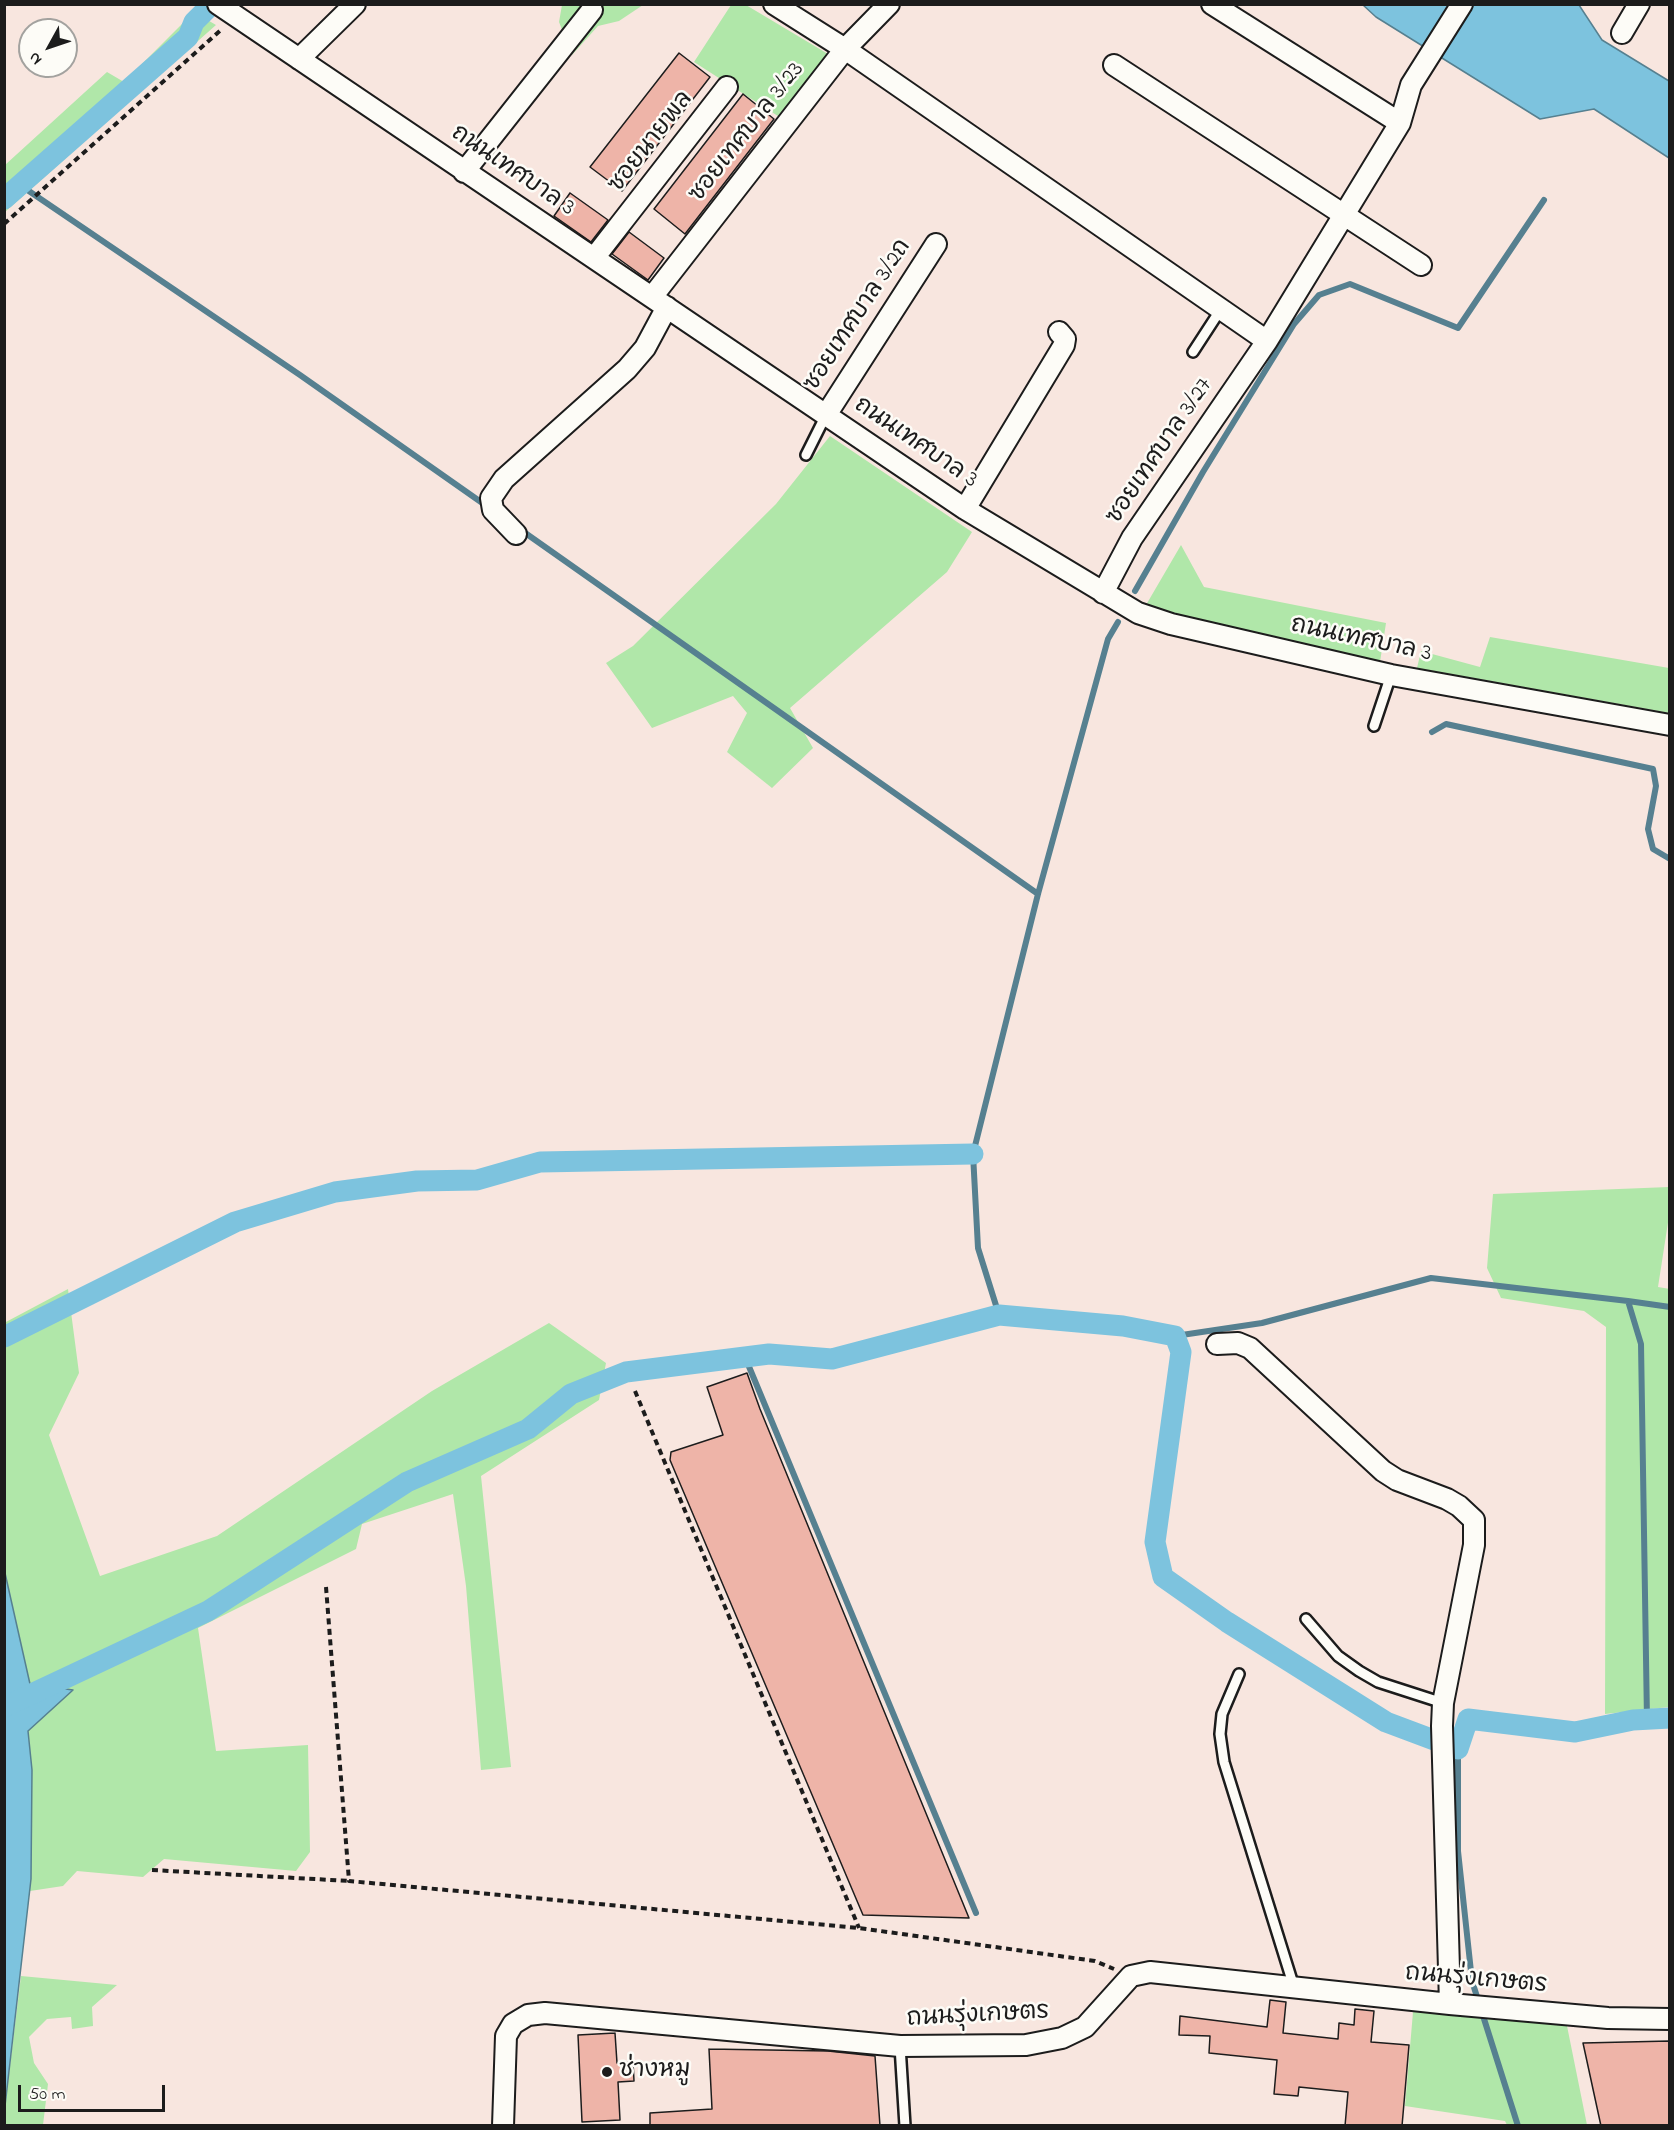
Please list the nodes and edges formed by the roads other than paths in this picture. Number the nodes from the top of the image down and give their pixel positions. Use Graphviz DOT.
graph roads {
  1 [pos="218,4"];
  2 [pos="355,4"];
  3 [pos="774,4"];
  4 [pos="889,4"];
  5 [pos="1212,4"];
  6 [pos="1462,4"];
  7 [pos="1639,4"];
  8 [pos="592,10"];
  9 [pos="1622,33"];
  10 [pos="845,49"];
  11 [pos="299,59"];
  12 [pos="1114,65"];
  13 [pos="728,87"];
  14 [pos="1400,123"];
  15 [pos="464,172"];
  16 [pos="1345,214"];
  17 [pos="936,244"];
  18 [pos="594,258"];
  19 [pos="1421,266"];
  20 [pos="660,302"];
  21 [pos="1221,309"];
  22 [pos="1059,332"];
  23 [pos="1267,341"];
  24 [pos="1193,352"];
  25 [pos="826,415"];
  26 [pos="806,455"];
  27 [pos="965,509"];
  28 [pos="516,534"];
  29 [pos="1103,593"];
  30 [pos="1391,675"];
  31 [pos="1670,725"];
  32 [pos="1374,726"];
  33 [pos="1217,1344"];
  34 [pos="1306,1619"];
  35 [pos="1239,1674"];
  36 [pos="1443,1702"];
  37 [pos="1295,1989"];
  38 [pos="1450,2004"];
  39 [pos="1670,2019"];
  40 [pos="900,2046"];
  41 [pos="503,2126"];
  42 [pos="905,2126"];
  1 -- 11 [label="street, ถนนเทศบาล 3"];
  2 -- 11 [label="street"];
  3 -- 10 [label="street"];
  4 -- 10 [label="street, ซอยเทศบาล 3/23"];
  5 -- 14 [label="street"];
  6 -- 14 [label="street, ซอยเทศบาล 3/27"];
  7 -- 9 [label="street"];
  8 -- 15 [label="street"];
  10 -- 20 [label="street, ซอยเทศบาล 3/23"];
  10 -- 21 [label="street"];
  11 -- 15 [label="street, ถนนเทศบาล 3"];
  12 -- 16 [label="street"];
  13 -- 18 [label="street, ซอยนายพล"];
  14 -- 16 [label="street, ซอยเทศบาล 3/27"];
  15 -- 18 [label="street, ถนนเทศบาล 3"];
  16 -- 19 [label="street"];
  16 -- 23 [label="street, ซอยเทศบาล 3/27"];
  17 -- 25 [label="street, ซอยเทศบาล 3/2ถ"];
  18 -- 20 [label="street, ถนนเทศบาล 3"];
  20 -- 25 [label="street, ถนนเทศบาล 3"];
  20 -- 28 [label="street, ซอยเทศบาล 3/23"];
  21 -- 23 [label="street"];
  21 -- 24 [label="lane"];
  22 -- 27 [label="street"];
  23 -- 29 [label="street, ซอยเทศบาล 3/27"];
  25 -- 26 [label="lane"];
  25 -- 27 [label="street, ถนนเทศบาล 3"];
  27 -- 29 [label="street, ถนนเทศบาล 3"];
  29 -- 30 [label="street, ถนนเทศบาล 3"];
  30 -- 31 [label="street, ถนนเทศบาล 3"];
  30 -- 32 [label="lane"];
  33 -- 36 [label="street"];
  34 -- 36 [label="lane"];
  35 -- 37 [label="lane"];
  36 -- 38 [label="street"];
  37 -- 38 [label="street, ถนนรุ่งเกษตร"];
  37 -- 40 [label="street, ถนนรุ่งเกษตร"];
  38 -- 39 [label="street, ถนนรุ่งเกษตร"];
  40 -- 41 [label="street, ถนนรุ่งเกษตร"];
  40 -- 42 [label="lane"];
}
